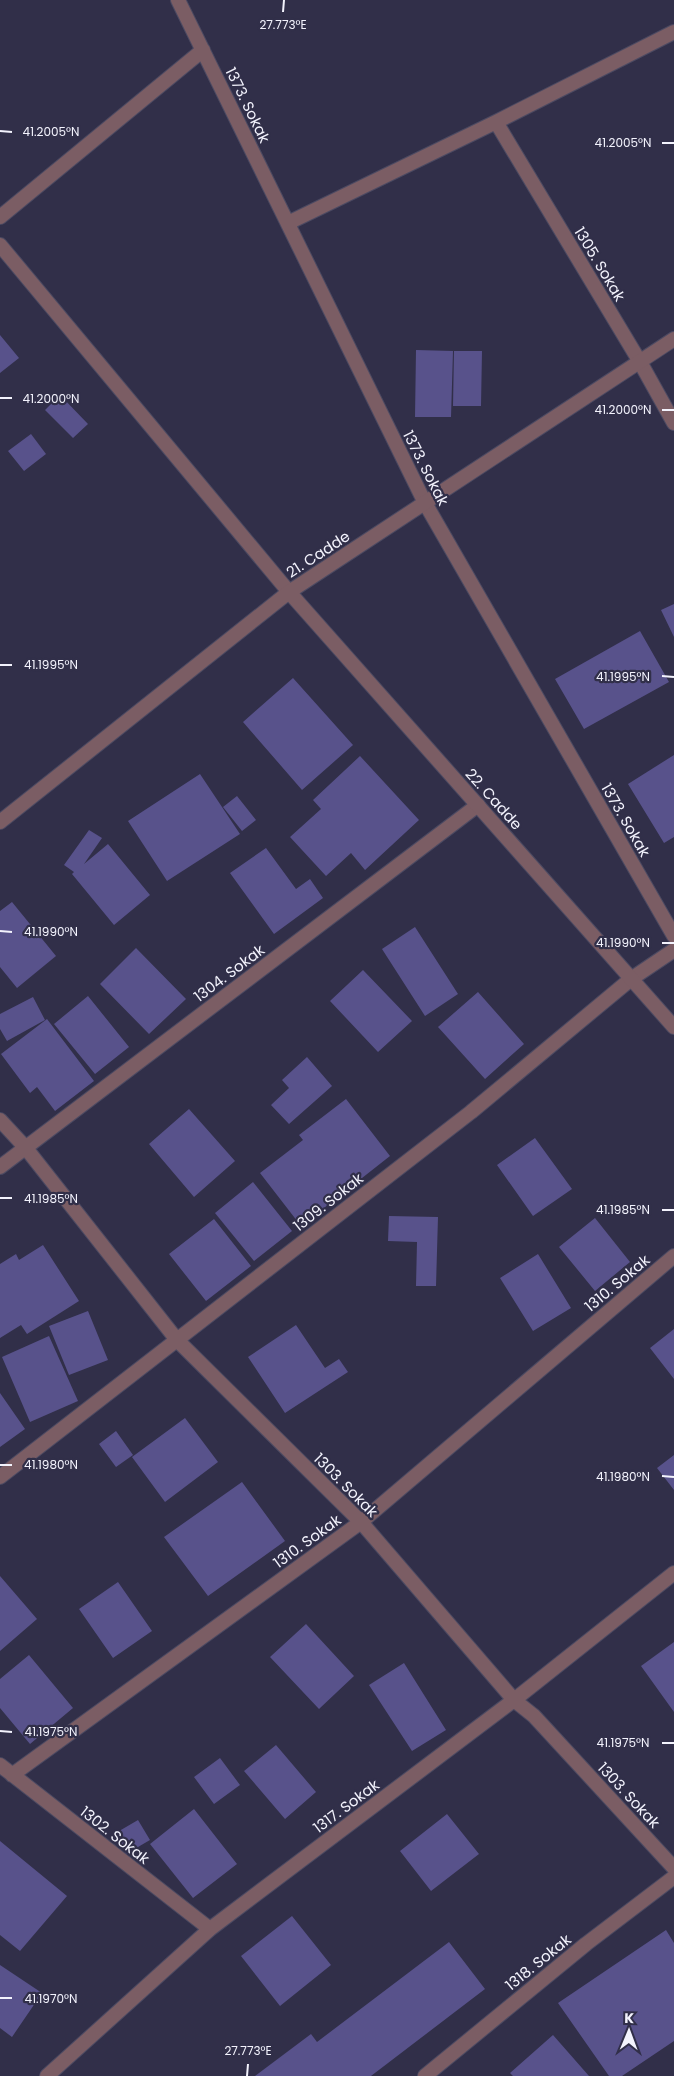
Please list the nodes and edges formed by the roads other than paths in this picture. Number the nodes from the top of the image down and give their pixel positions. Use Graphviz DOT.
graph roads {
  1 [pos="178,0"];
  2 [pos="674,32"];
  3 [pos="203,50"];
  4 [pos="496,122"];
  5 [pos="0,217"];
  6 [pos="288,224"];
  7 [pos="0,245"];
  8 [pos="674,339"];
  9 [pos="640,362"];
  10 [pos="674,423"];
  11 [pos="425,503"];
  12 [pos="289,592"];
  13 [pos="478,805"];
  14 [pos="0,822"];
  15 [pos="674,936"];
  16 [pos="674,950"];
  17 [pos="631,979"];
  18 [pos="674,1027"];
  19 [pos="0,1120"];
  20 [pos="25,1147"];
  21 [pos="0,1167"];
  22 [pos="674,1256"];
  23 [pos="177,1340"];
  24 [pos="0,1477"];
  25 [pos="361,1522"];
  26 [pos="674,1573"];
  27 [pos="514,1700"];
  28 [pos="0,1765"];
  29 [pos="12,1775"];
  30 [pos="674,1868"];
  31 [pos="674,1877"];
  32 [pos="210,1929"];
  33 [pos="47,2076"];
  34 [pos="425,2076"];
  1 -- 3 [label="street, 1373. Sokak"];
  2 -- 4 [label="street"];
  3 -- 5 [label="street"];
  3 -- 6 [label="street, 1373. Sokak"];
  4 -- 6 [label="street"];
  4 -- 9 [label="street, 1305. Sokak"];
  6 -- 11 [label="street, 1373. Sokak"];
  7 -- 12 [label="street, 22. Cadde"];
  8 -- 9 [label="street, 21. Cadde"];
  9 -- 10 [label="street, 1305. Sokak"];
  9 -- 11 [label="street, 21. Cadde"];
  11 -- 12 [label="street, 21. Cadde"];
  11 -- 15 [label="street, 1373. Sokak"];
  12 -- 13 [label="street, 22. Cadde"];
  12 -- 14 [label="street, 21. Cadde"];
  13 -- 17 [label="street, 22. Cadde"];
  13 -- 20 [label="street, 1304. Sokak"];
  16 -- 17 [label="street, 1309. Sokak"];
  17 -- 18 [label="street, 22. Cadde"];
  17 -- 23 [label="street, 1309. Sokak"];
  19 -- 20 [label="street, 1303. Sokak"];
  20 -- 21 [label="street, 1304. Sokak"];
  20 -- 23 [label="street, 1303. Sokak"];
  22 -- 25 [label="street, 1310. Sokak"];
  23 -- 24 [label="street, 1309. Sokak"];
  23 -- 25 [label="street, 1303. Sokak"];
  25 -- 27 [label="street, 1303. Sokak"];
  25 -- 29 [label="street, 1310. Sokak"];
  26 -- 27 [label="street, 1317. Sokak"];
  27 -- 30 [label="street, 1303. Sokak"];
  27 -- 32 [label="street, 1317. Sokak"];
  28 -- 29 [label="street, 1302. Sokak"];
  29 -- 32 [label="street, 1302. Sokak"];
  31 -- 34 [label="street, 1318. Sokak"];
  32 -- 33 [label="street, 1317. Sokak"];
}
